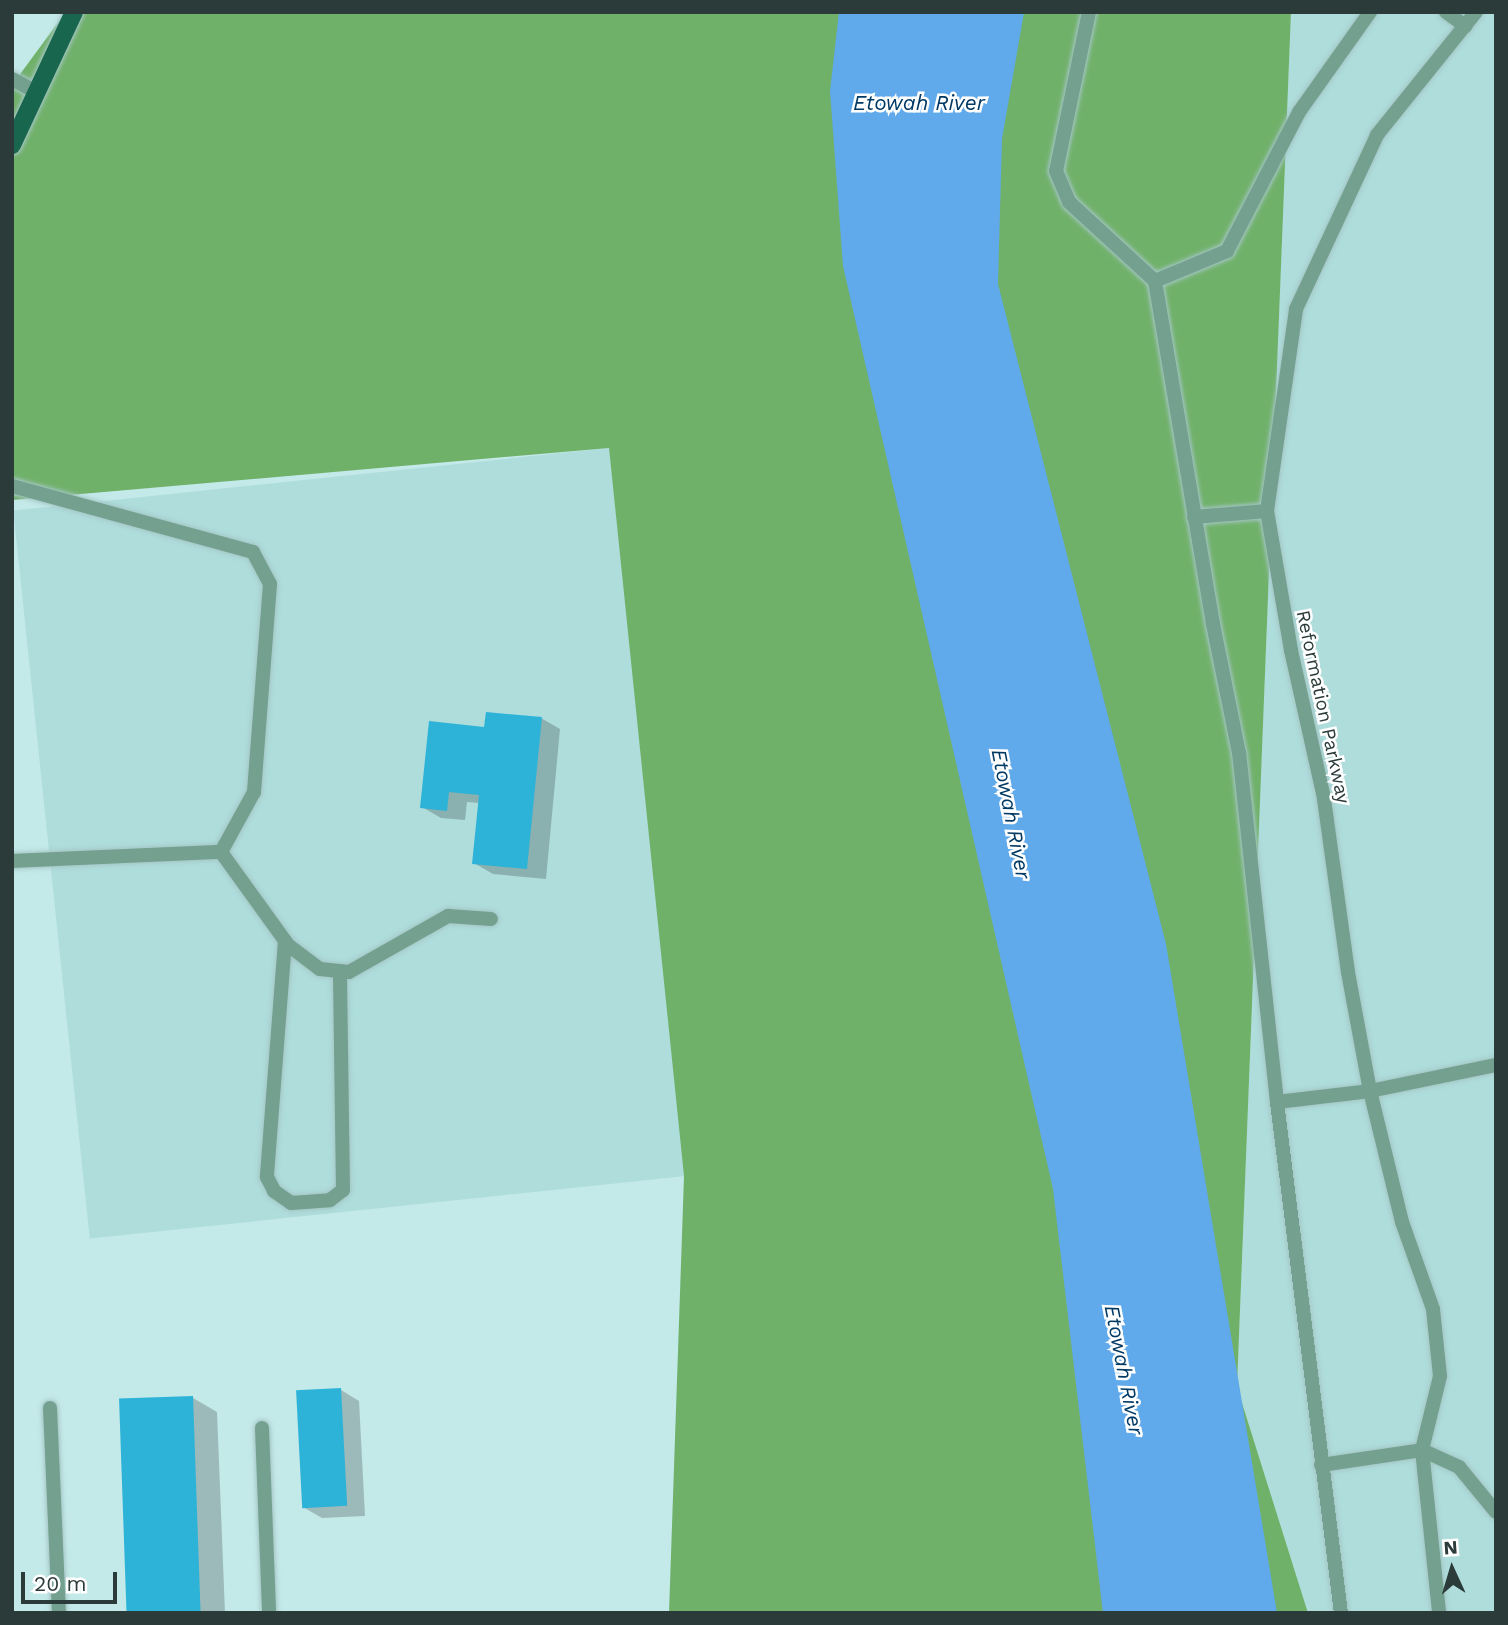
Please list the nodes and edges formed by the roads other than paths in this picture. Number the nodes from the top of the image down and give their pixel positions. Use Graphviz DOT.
graph roads {
  1 [pos="74,12"];
  2 [pos="1089,12"];
  3 [pos="1370,12"];
  4 [pos="1446,12"];
  5 [pos="1476,12"];
  6 [pos="1465,26"];
  7 [pos="12,79"];
  8 [pos="35,91"];
  9 [pos="12,145"];
  10 [pos="1155,281"];
  11 [pos="12,486"];
  12 [pos="1267,511"];
  13 [pos="1195,517"];
  14 [pos="221,852"];
  15 [pos="12,861"];
  16 [pos="491,919"];
  17 [pos="285,941"];
  18 [pos="340,971"];
  19 [pos="1496,1065"];
  20 [pos="1370,1091"];
  21 [pos="1277,1102"];
  22 [pos="50,1408"];
  23 [pos="262,1428"];
  24 [pos="1422,1450"];
  25 [pos="1321,1465"];
  26 [pos="1496,1512"];
  27 [pos="59,1613"];
  28 [pos="269,1613"];
  29 [pos="1341,1613"];
  30 [pos="1439,1613"];
  1 -- 8 [label="main road"];
  2 -- 10 [label="street"];
  3 -- 10 [label="street"];
  4 -- 6 [label="street"];
  5 -- 6 [label="street, Reformation Parkway"];
  6 -- 12 [label="street, Reformation Parkway"];
  7 -- 8 [label="street"];
  8 -- 9 [label="main road"];
  10 -- 13 [label="street"];
  11 -- 14 [label="street"];
  12 -- 13 [label="street"];
  12 -- 20 [label="street, Reformation Parkway"];
  13 -- 21 [label="street"];
  14 -- 15 [label="street"];
  14 -- 17 [label="street"];
  16 -- 18 [label="street"];
  17 -- 18 [label="street"];
  17 -- 18 [label="street"];
  19 -- 20 [label="street"];
  20 -- 21 [label="street"];
  20 -- 24 [label="street, Reformation Parkway"];
  21 -- 25 [label="street"];
  22 -- 27 [label="street"];
  23 -- 28 [label="street"];
  24 -- 25 [label="street"];
  24 -- 26 [label="street"];
  24 -- 30 [label="street, Reformation Parkway"];
  25 -- 29 [label="street"];
}
